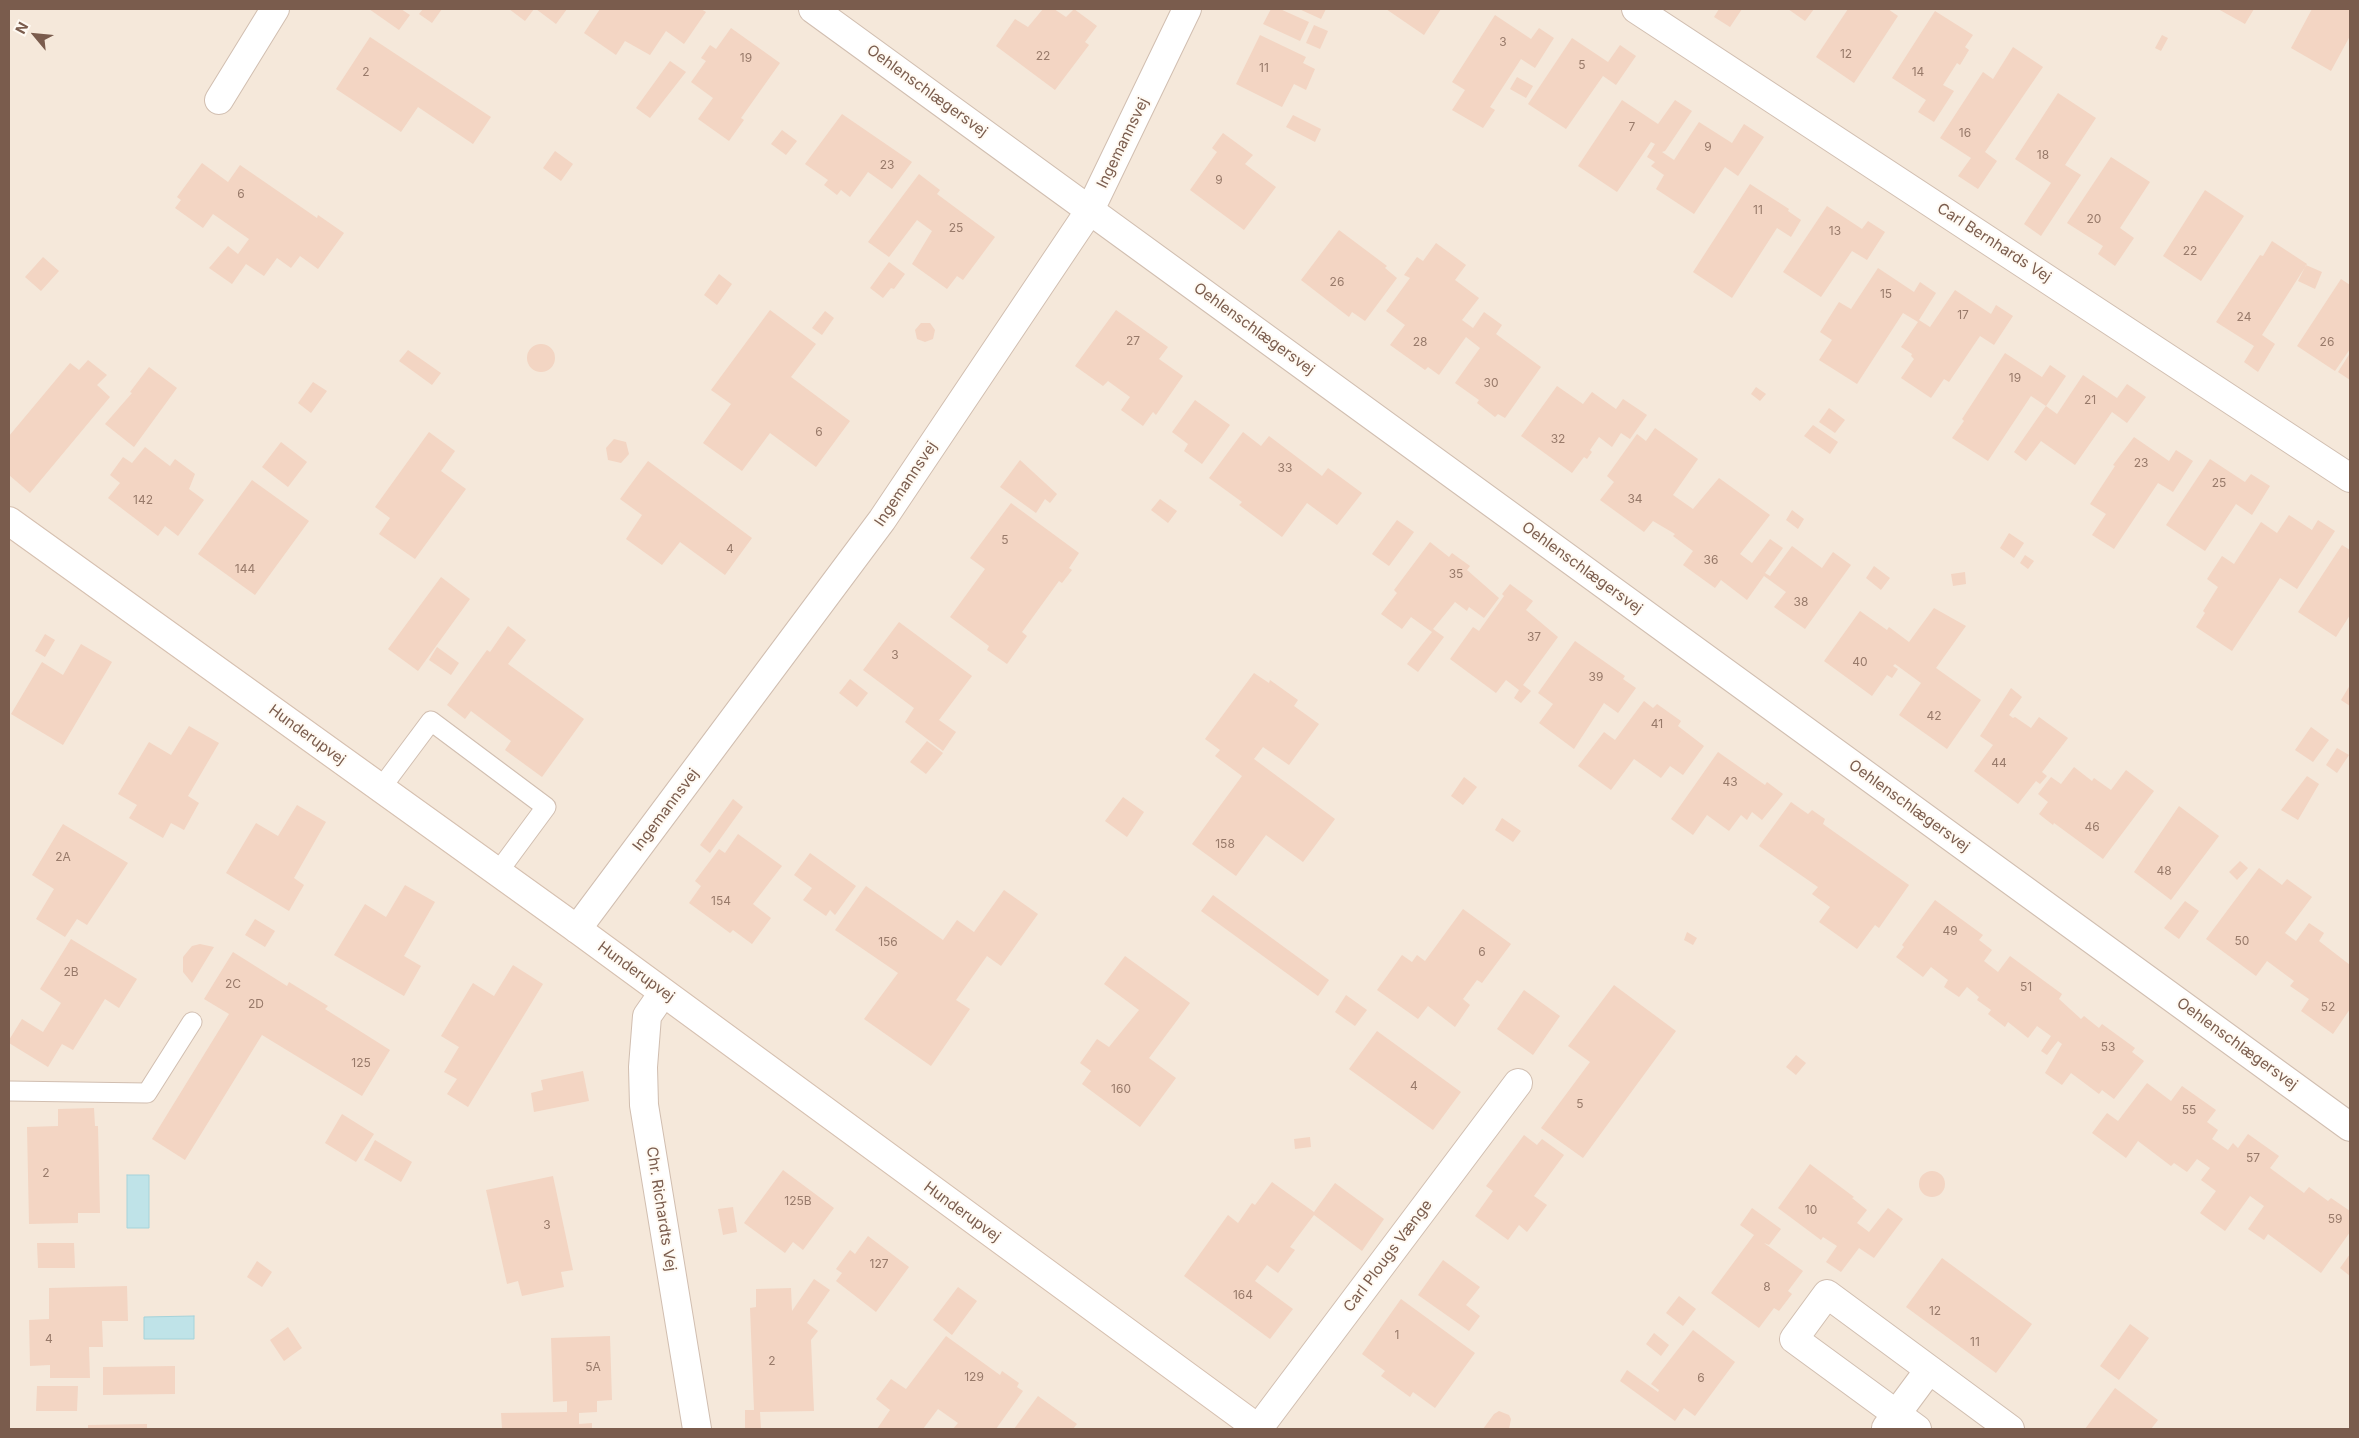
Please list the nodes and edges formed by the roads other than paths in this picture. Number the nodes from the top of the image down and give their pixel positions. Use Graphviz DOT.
graph roads {
  1 [pos="275,9"];
  2 [pos="813,9"];
  3 [pos="1187,9"];
  4 [pos="1636,9"];
  5 [pos="219,100"];
  6 [pos="1090,210"];
  7 [pos="2350,478"];
  8 [pos="9,521"];
  9 [pos="381,788"];
  10 [pos="498,872"];
  11 [pos="577,929"];
  12 [pos="663,993"];
  13 [pos="192,1022"];
  14 [pos="1518,1084"];
  15 [pos="9,1091"];
  16 [pos="2350,1127"];
  17 [pos="1929,1370"];
  18 [pos="1900,1424"];
  19 [pos="697,1429"];
  20 [pos="1258,1429"];
  21 [pos="2010,1429"];
  1 -- 5 [label="street"];
  2 -- 6 [label="street, Oehlenschlægersvej"];
  3 -- 6 [label="street, Ingemannsvej"];
  4 -- 7 [label="street, Carl Bernhards Vej"];
  6 -- 11 [label="street, Ingemannsvej"];
  6 -- 16 [label="street, Oehlenschlægersvej"];
  8 -- 9 [label="street, Hunderupvej"];
  9 -- 10 [label="street, Hunderupvej"];
  9 -- 10 [label="lane"];
  10 -- 11 [label="street, Hunderupvej"];
  11 -- 12 [label="street, Hunderupvej"];
  12 -- 19 [label="street, Chr. Richardts Vej"];
  12 -- 20 [label="street, Hunderupvej"];
  13 -- 15 [label="lane"];
  14 -- 20 [label="street, Carl Plougs Vænge"];
  17 -- 18 [label="street"];
  17 -- 18 [label="street"];
  17 -- 21 [label="street"];
}
